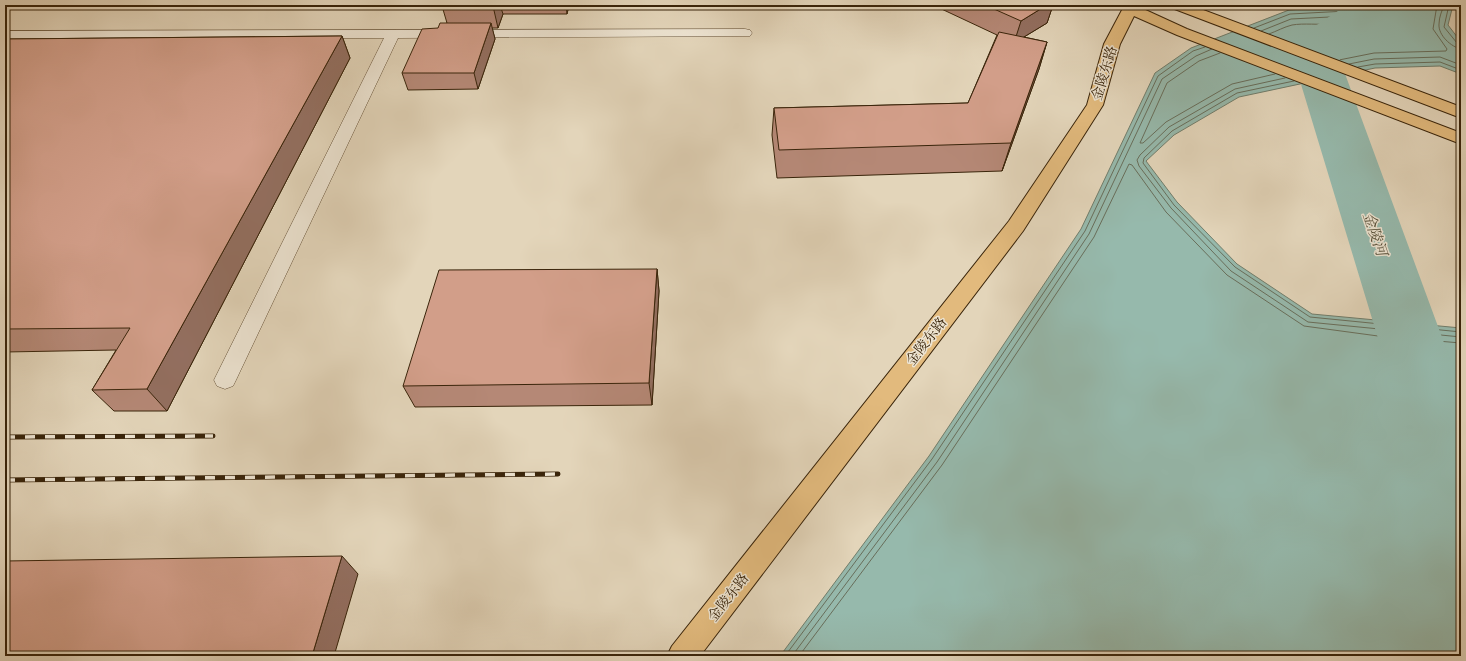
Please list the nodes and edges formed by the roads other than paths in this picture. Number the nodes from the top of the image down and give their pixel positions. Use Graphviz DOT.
graph roads {
  1 [pos="1177,5"];
  2 [pos="1128,6"];
  3 [pos="744,33"];
  4 [pos="393,34"];
  5 [pos="5,35"];
  6 [pos="1461,113"];
  7 [pos="1461,139"];
  8 [pos="226,380"];
  9 [pos="682,656"];
  1 -- 6 [label="main road"];
  2 -- 7 [label="main road"];
  2 -- 9 [label="main road, 金陵东路"];
  3 -- 4 [label="lane"];
  4 -- 5 [label="lane"];
  4 -- 8 [label="lane"];
}
